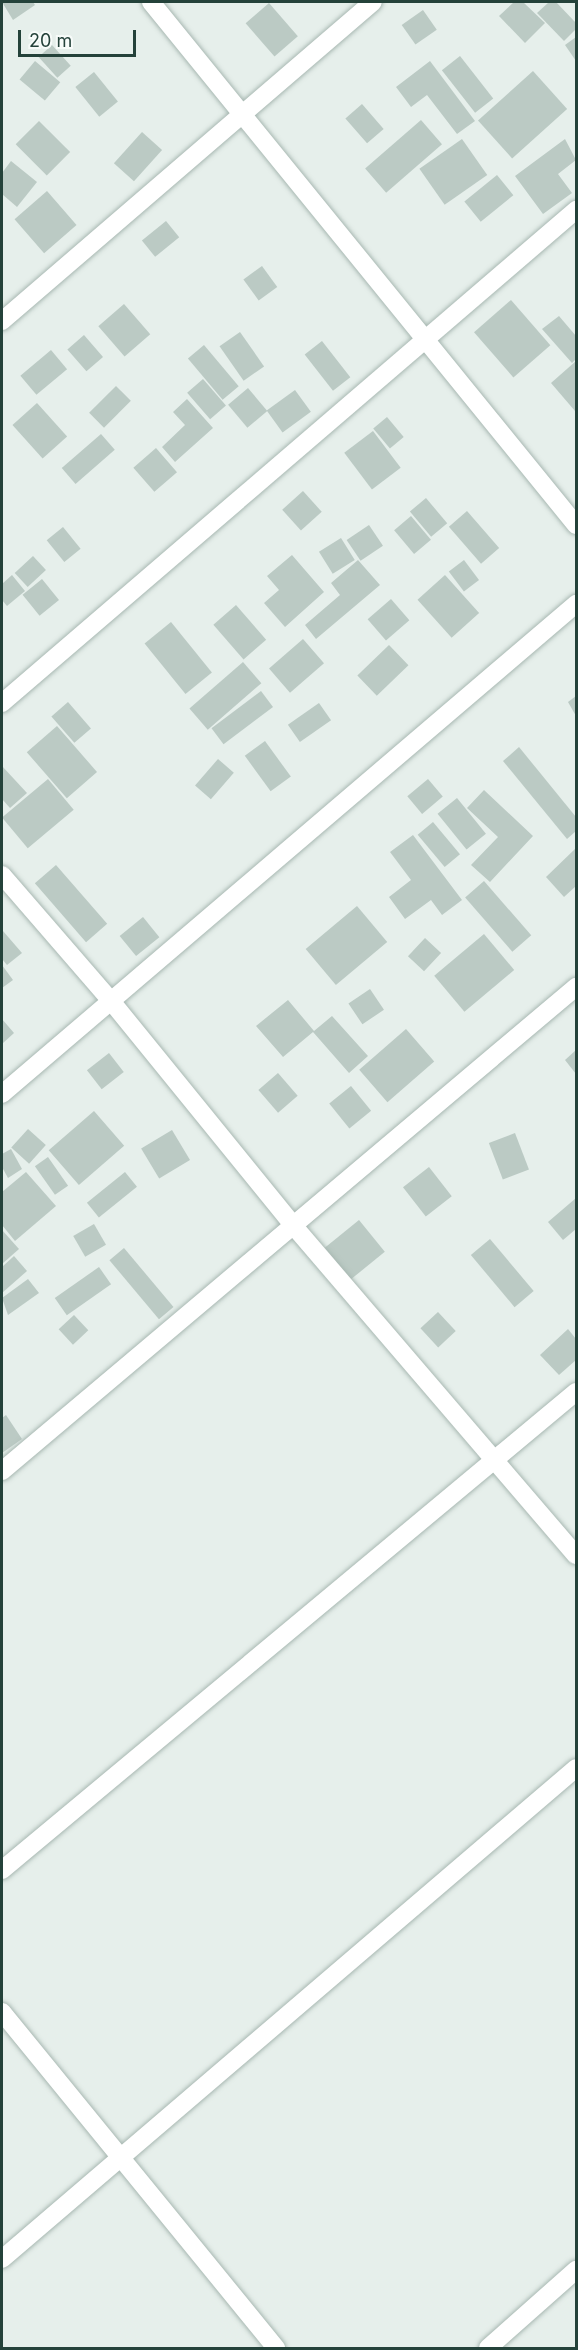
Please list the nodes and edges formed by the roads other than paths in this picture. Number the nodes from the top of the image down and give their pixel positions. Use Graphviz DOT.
graph roads {
  1 [pos="152,2"];
  2 [pos="373,2"];
  3 [pos="245,113"];
  4 [pos="576,210"];
  5 [pos="2,321"];
  6 [pos="423,340"];
  7 [pos="576,525"];
  8 [pos="576,604"];
  9 [pos="2,703"];
  10 [pos="2,875"];
  11 [pos="576,987"];
  12 [pos="111,1001"];
  13 [pos="2,1094"];
  14 [pos="292,1224"];
  15 [pos="576,1392"];
  16 [pos="495,1462"];
  17 [pos="2,1472"];
  18 [pos="576,1556"];
  19 [pos="576,1768"];
  20 [pos="2,1870"];
  21 [pos="2,2013"];
  22 [pos="118,2159"];
  23 [pos="2,2259"];
  24 [pos="576,2270"];
  25 [pos="276,2349"];
  26 [pos="488,2349"];
  1 -- 3 [label="street"];
  2 -- 3 [label="street"];
  3 -- 5 [label="street"];
  3 -- 6 [label="street"];
  4 -- 6 [label="street"];
  6 -- 7 [label="street"];
  6 -- 9 [label="street"];
  8 -- 12 [label="street"];
  10 -- 12 [label="street"];
  11 -- 14 [label="street"];
  12 -- 13 [label="street"];
  12 -- 14 [label="street"];
  14 -- 16 [label="street"];
  14 -- 17 [label="street"];
  15 -- 16 [label="street"];
  16 -- 18 [label="street"];
  16 -- 20 [label="street"];
  19 -- 22 [label="street"];
  21 -- 22 [label="street"];
  22 -- 23 [label="street"];
  22 -- 25 [label="street"];
  24 -- 26 [label="street"];
}
